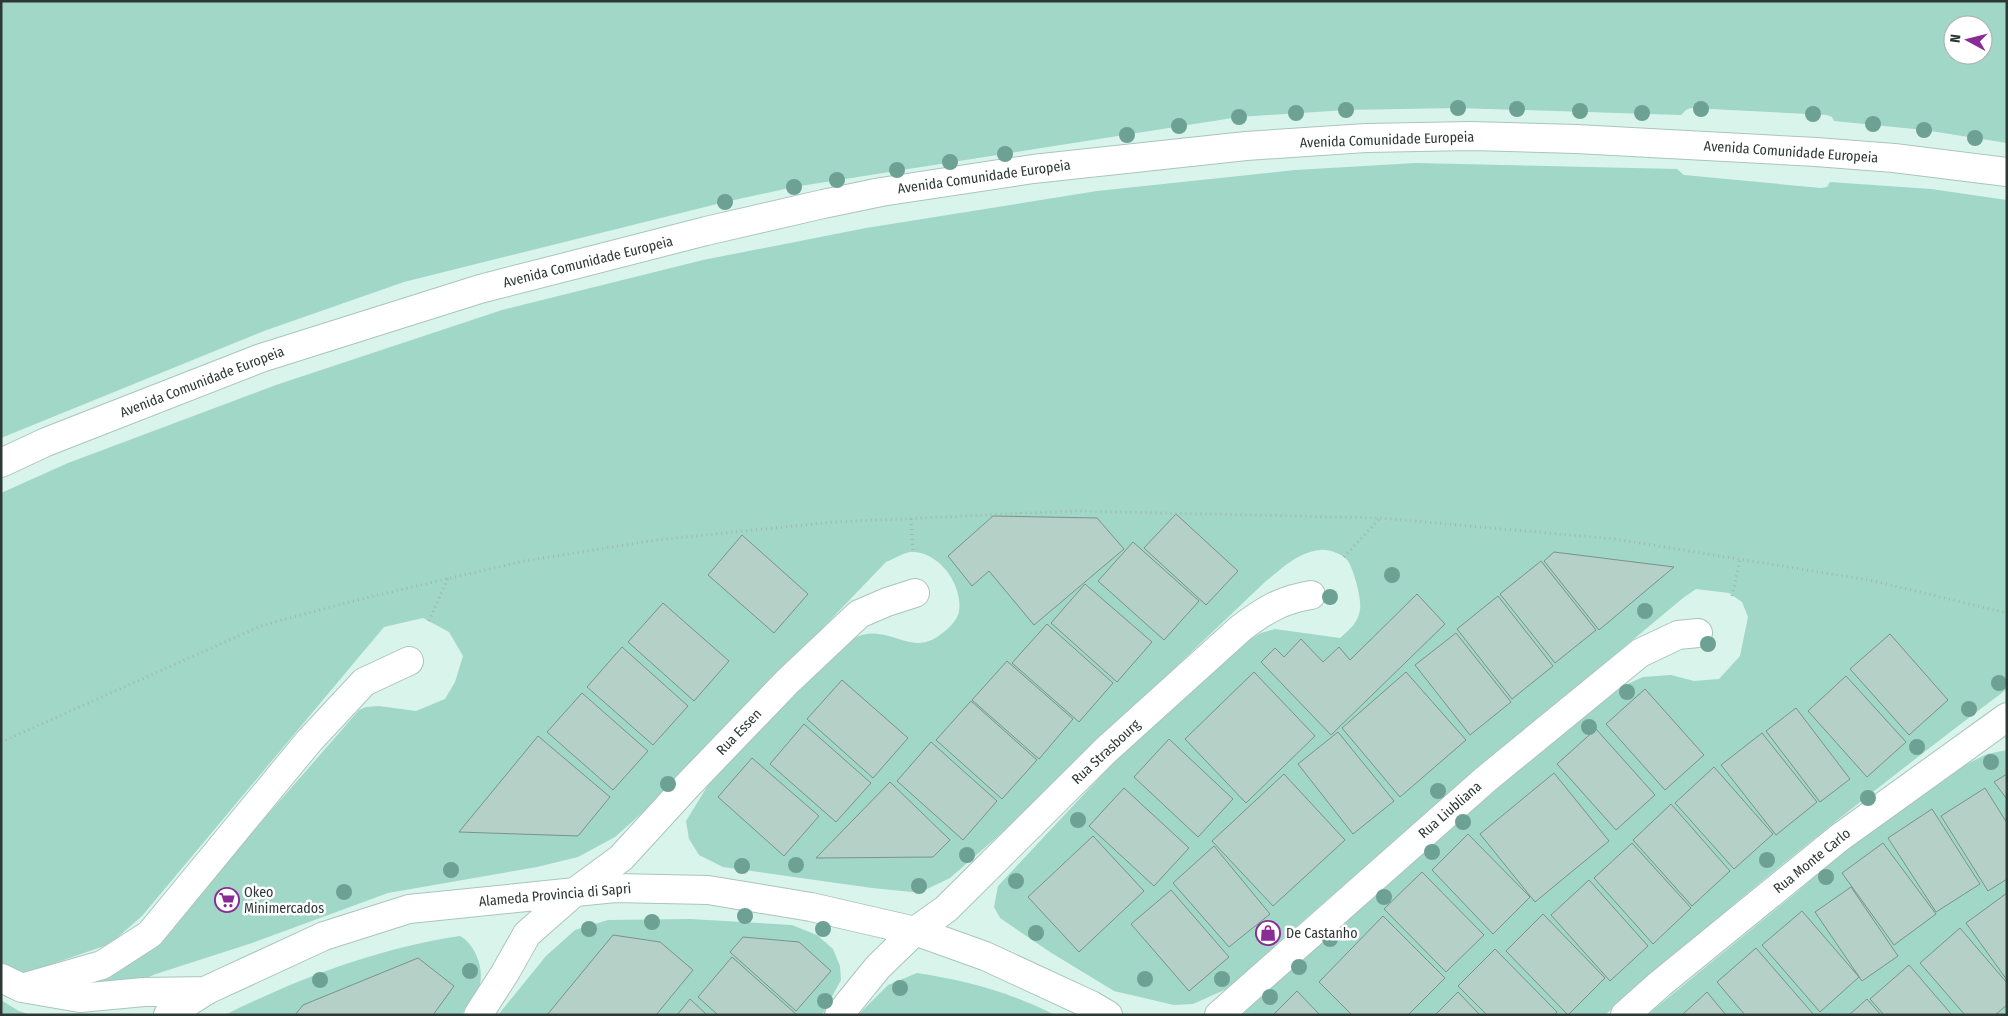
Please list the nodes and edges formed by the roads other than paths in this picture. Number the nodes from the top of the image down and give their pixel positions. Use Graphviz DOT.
graph roads {
  1 [pos="2007,172"];
  2 [pos="1,462"];
  3 [pos="915,594"];
  4 [pos="1311,595"];
  5 [pos="1698,633"];
  6 [pos="409,661"];
  7 [pos="2007,717"];
  8 [pos="576,891"];
  9 [pos="915,931"];
  10 [pos="12,983"];
  11 [pos="207,990"];
  12 [pos="168,1015"];
  13 [pos="478,1015"];
  14 [pos="839,1015"];
  15 [pos="1108,1015"];
  16 [pos="1219,1015"];
  17 [pos="1625,1015"];
  1 -- 2 [label="street, Avenida Comunidade Europeia"];
  3 -- 8 [label="street, Rua Essen"];
  4 -- 9 [label="street, Rua Strasbourg"];
  5 -- 16 [label="street, Rua Liubliana"];
  6 -- 10 [label="street"];
  7 -- 17 [label="street, Rua Monte Carlo"];
  8 -- 9 [label="street, Alameda Provincia di Sapri"];
  8 -- 11 [label="street, Alameda Provincia di Sapri"];
  8 -- 13 [label="street, Rua Essen"];
  9 -- 14 [label="street, Rua Strasbourg"];
  9 -- 15 [label="street, Alameda Provincia di Sapri"];
  10 -- 11 [label="street, Alameda Provincia di Sapri"];
  11 -- 12 [label="street, Alameda Provincia di Sapri"];
}
